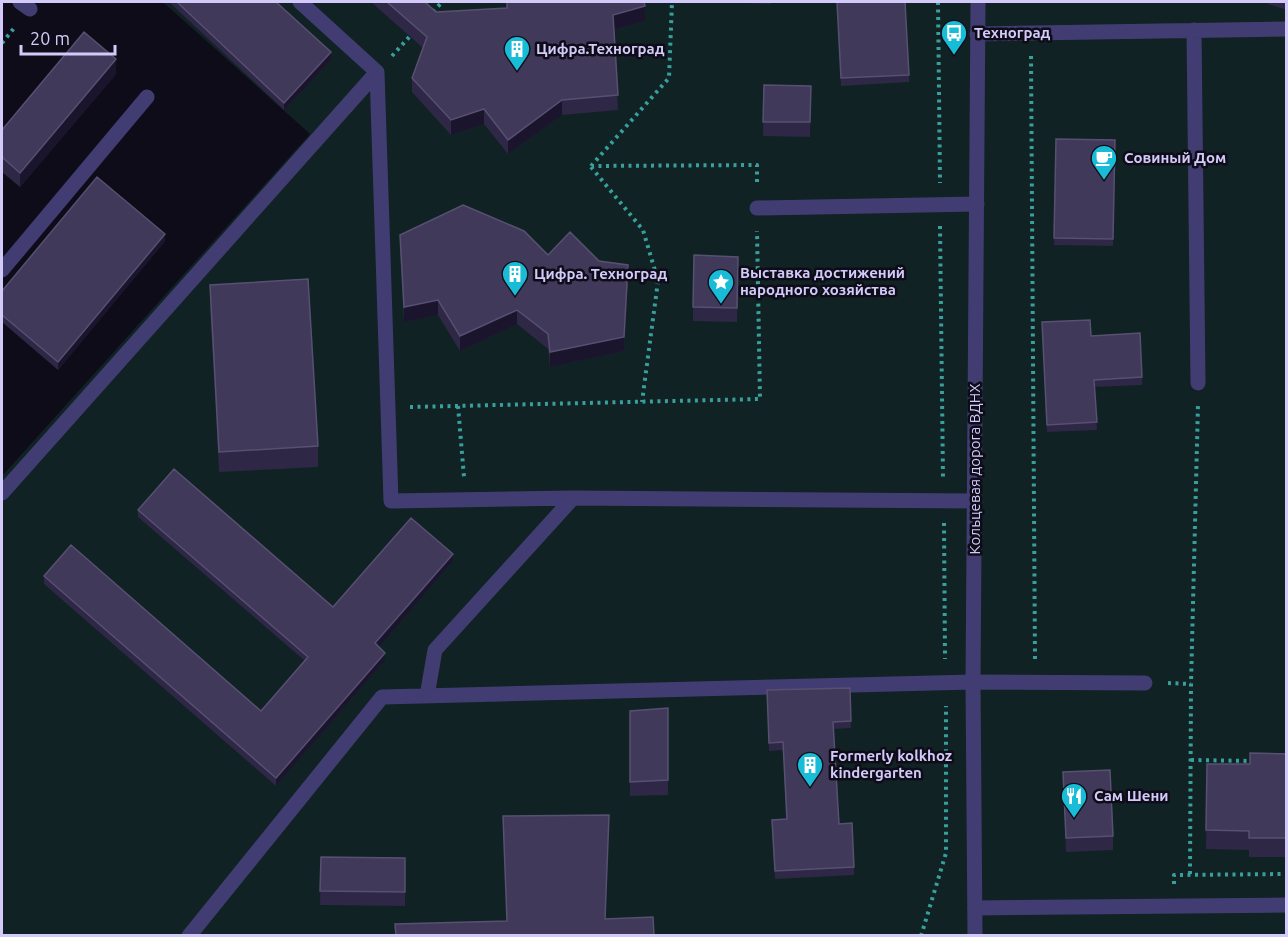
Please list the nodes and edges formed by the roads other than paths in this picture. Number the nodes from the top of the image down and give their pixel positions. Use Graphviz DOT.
graph roads {
  1 [pos="300,2"];
  2 [pos="978,2"];
  3 [pos="1287,28"];
  4 [pos="1194,30"];
  5 [pos="977,34"];
  6 [pos="377,72"];
  7 [pos="147,97"];
  8 [pos="977,204"];
  9 [pos="757,208"];
  10 [pos="2,270"];
  11 [pos="1198,383"];
  12 [pos="2,493"];
  13 [pos="573,498"];
  14 [pos="975,501"];
  15 [pos="973,682"];
  16 [pos="1145,683"];
  17 [pos="428,696"];
  18 [pos="1287,905"];
  19 [pos="975,908"];
  20 [pos="189,936"];
  21 [pos="975,936"];
  1 -- 6 [label="street"];
  2 -- 5 [label="street, Кольцевая дорога ВДНХ"];
  3 -- 4 [label="street"];
  4 -- 5 [label="street"];
  4 -- 11 [label="street"];
  5 -- 8 [label="street, Кольцевая дорога ВДНХ"];
  6 -- 12 [label="street"];
  6 -- 13 [label="street"];
  7 -- 10 [label="street"];
  8 -- 9 [label="street"];
  8 -- 14 [label="street, Кольцевая дорога ВДНХ"];
  13 -- 14 [label="street"];
  13 -- 17 [label="street"];
  14 -- 15 [label="street, Кольцевая дорога ВДНХ"];
  15 -- 16 [label="street"];
  15 -- 17 [label="street"];
  15 -- 19 [label="street, Кольцевая дорога ВДНХ"];
  17 -- 20 [label="street"];
  18 -- 19 [label="street"];
  19 -- 21 [label="street, Кольцевая дорога ВДНХ"];
}
